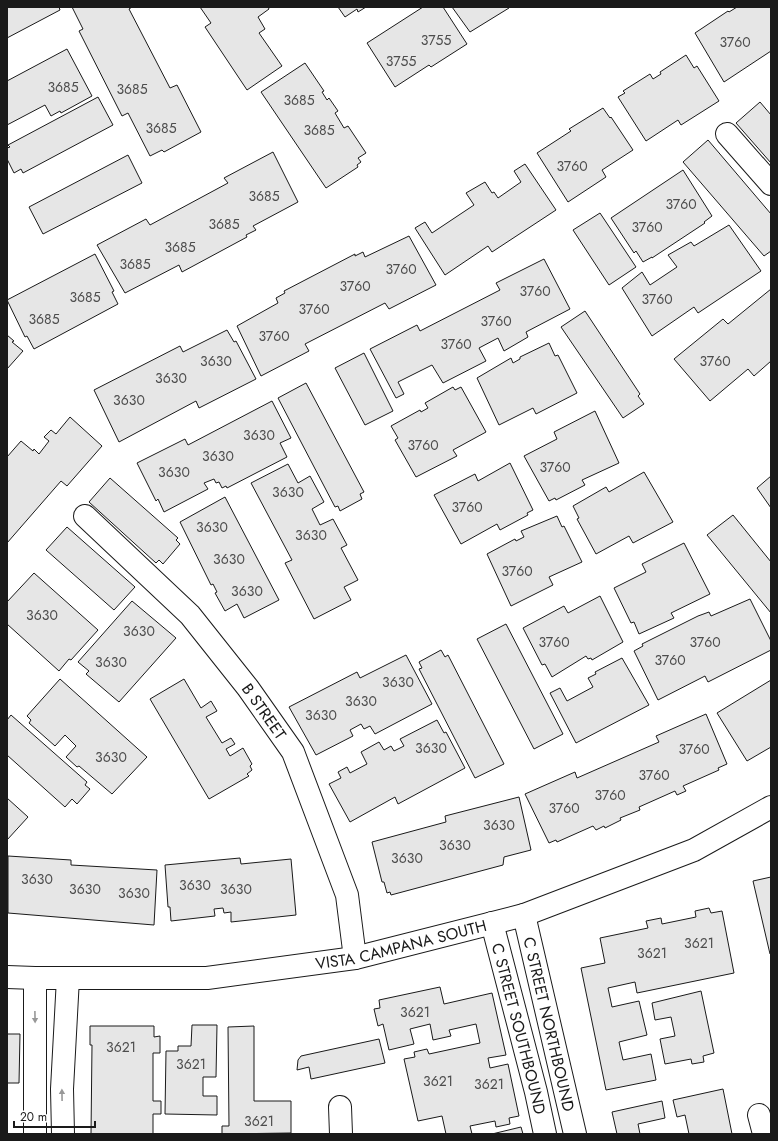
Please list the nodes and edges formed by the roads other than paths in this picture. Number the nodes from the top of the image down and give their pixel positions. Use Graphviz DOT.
graph roads {
  1 [pos="727,134"];
  2 [pos="771,184"];
  3 [pos="85,516"];
  4 [pos="771,807"];
  5 [pos="524,915"];
  6 [pos="492,923"];
  7 [pos="355,958"];
  8 [pos="7,977"];
  9 [pos="35,978"];
  10 [pos="68,978"];
  11 [pos="340,1108"];
  12 [pos="35,1134"];
  13 [pos="63,1134"];
  14 [pos="341,1134"];
  15 [pos="545,1134"];
  16 [pos="575,1134"];
  1 -- 2 [label="street"];
  3 -- 7 [label="street, B STREET"];
  4 -- 5 [label="street, VISTA CAMPANA SOUTH"];
  5 -- 6 [label="street, VISTA CAMPANA SOUTH"];
  5 -- 16 [label="street, C STREET NORTHBOUND"];
  6 -- 7 [label="street, VISTA CAMPANA SOUTH"];
  6 -- 15 [label="street, C STREET SOUTHBOUND"];
  7 -- 10 [label="street, VISTA CAMPANA SOUTH"];
  8 -- 9 [label="street, VISTA CAMPANA SOUTH"];
  9 -- 10 [label="street, VISTA CAMPANA SOUTH"];
  9 -- 12 [label="street, one-way"];
  13 -- 10 [label="street, one-way"];
  11 -- 14 [label="street"];
}
